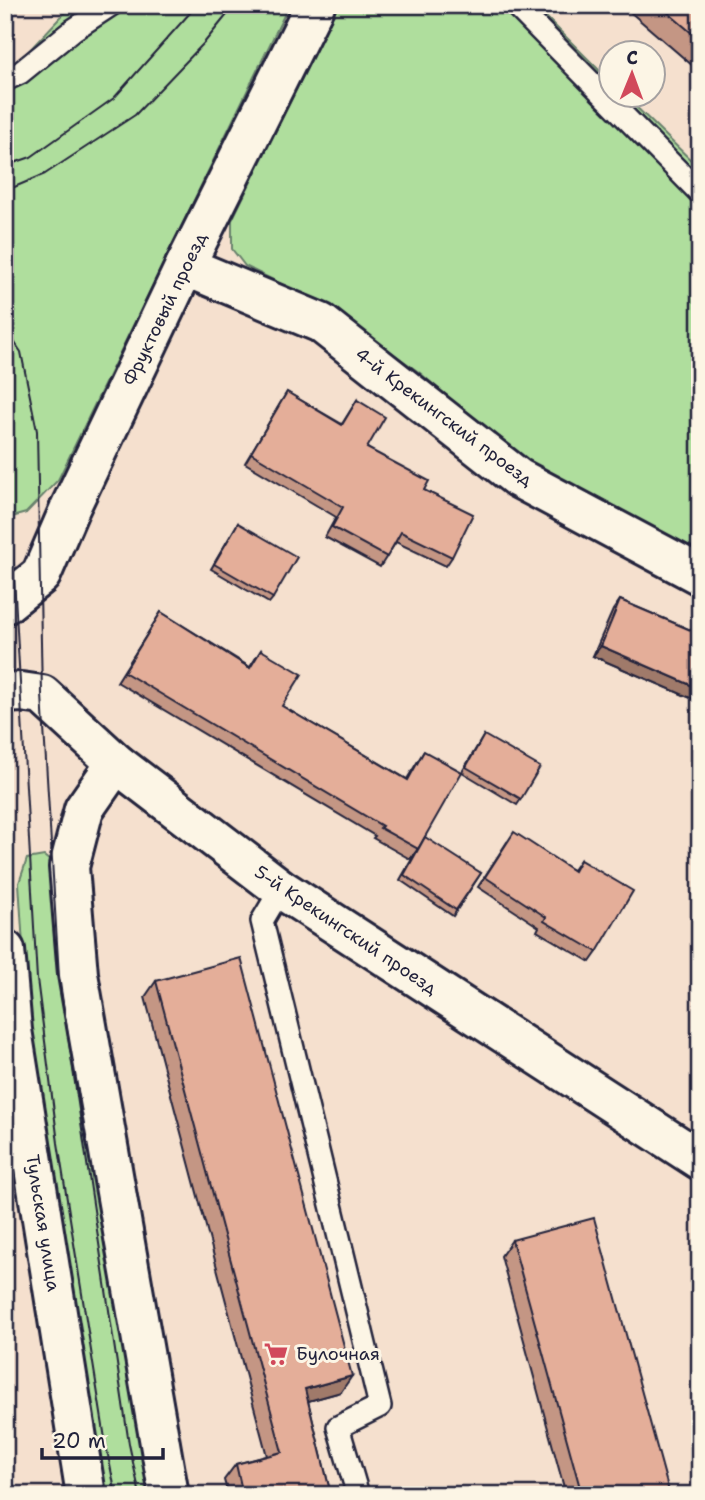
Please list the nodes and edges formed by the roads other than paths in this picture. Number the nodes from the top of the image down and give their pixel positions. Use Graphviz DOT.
graph roads {
  1 [pos="111,5"];
  2 [pos="315,5"];
  3 [pos="515,5"];
  4 [pos="10,70"];
  5 [pos="700,193"];
  6 [pos="186,266"];
  7 [pos="700,575"];
  8 [pos="5,604"];
  9 [pos="5,693"];
  10 [pos="116,763"];
  11 [pos="281,889"];
  12 [pos="5,950"];
  13 [pos="700,1160"];
  14 [pos="86,1495"];
  15 [pos="169,1495"];
  16 [pos="358,1495"];
  1 -- 4 [label="lane"];
  2 -- 6 [label="street, Фруктовый проезд"];
  3 -- 5 [label="lane"];
  6 -- 7 [label="street, 4-й Крекингский проезд"];
  6 -- 8 [label="street, Фруктовый проезд"];
  9 -- 10 [label="street, 5-й Крекингский проезд"];
  10 -- 11 [label="street, 5-й Крекингский проезд"];
  10 -- 15 [label="street"];
  11 -- 13 [label="street, 5-й Крекингский проезд"];
  11 -- 16 [label="lane"];
  12 -- 14 [label="street, Тульская улица"];
}
